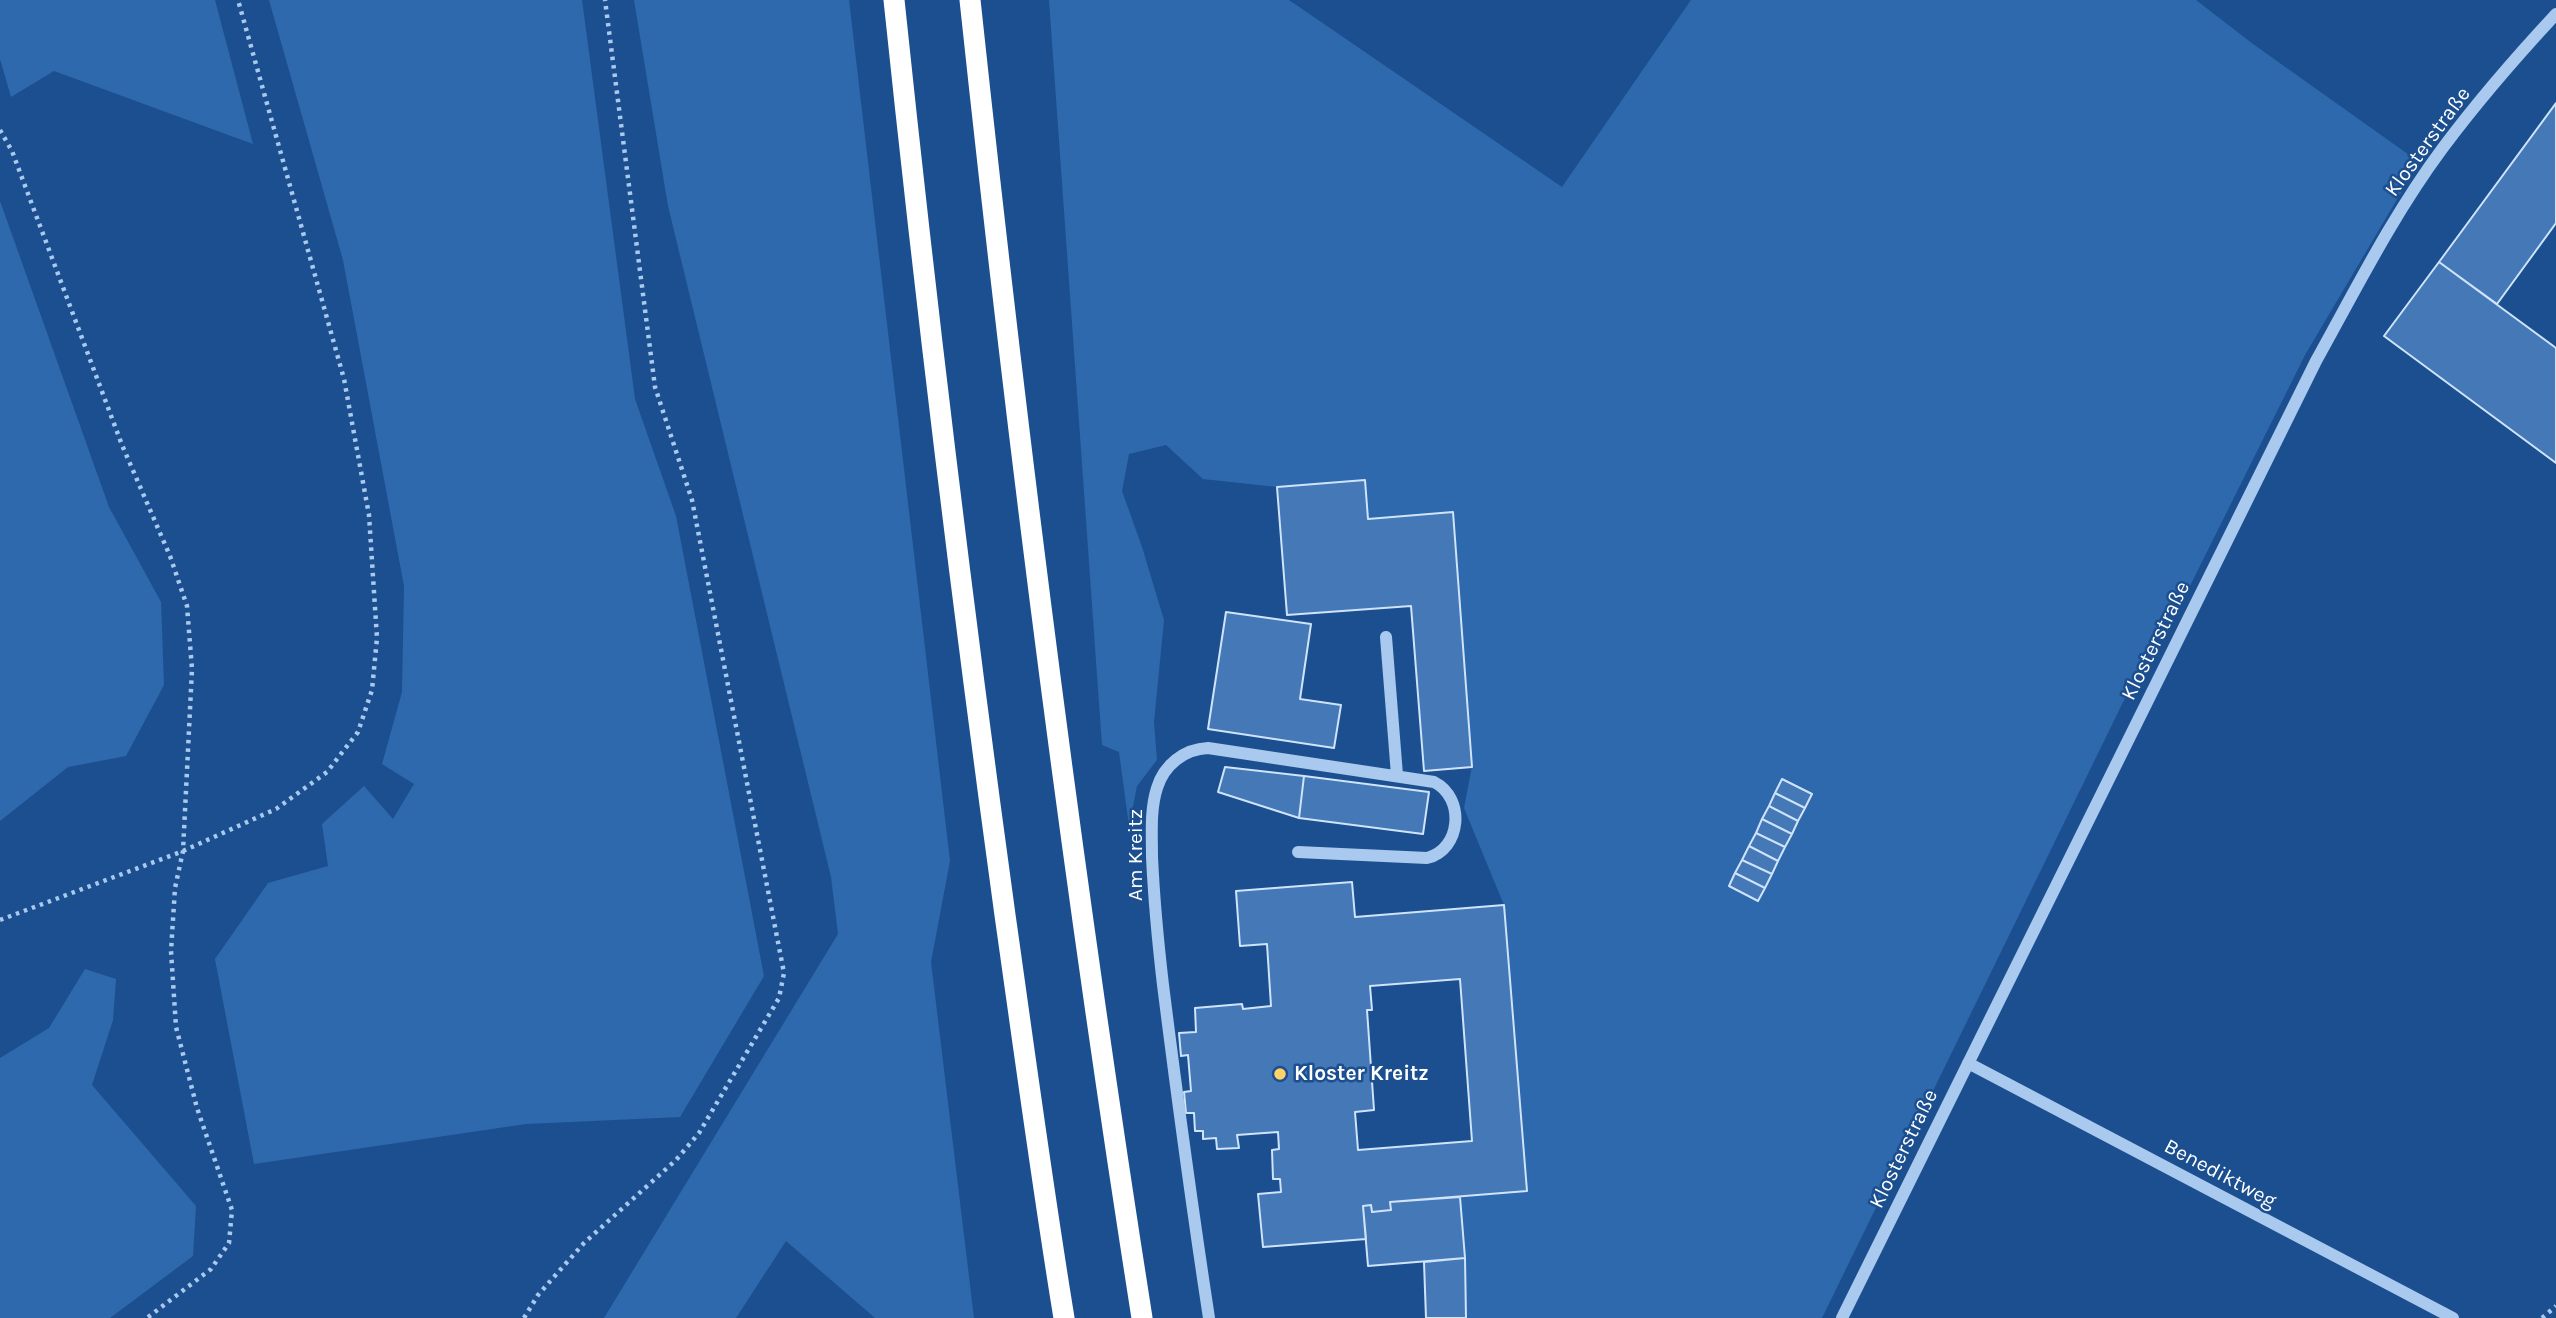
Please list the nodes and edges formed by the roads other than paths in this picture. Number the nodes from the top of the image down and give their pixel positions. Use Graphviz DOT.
graph roads {
  1 [pos="894,0"];
  2 [pos="970,0"];
  3 [pos="2555,19"];
  4 [pos="1386,637"];
  5 [pos="1397,775"];
  6 [pos="1298,852"];
  7 [pos="1968,1063"];
  8 [pos="1063,1318"];
  9 [pos="1142,1318"];
  10 [pos="1209,1318"];
  11 [pos="1842,1318"];
  12 [pos="2453,1318"];
  1 -- 8 [label="highway"];
  2 -- 9 [label="highway"];
  3 -- 7 [label="street, Klosterstraße"];
  4 -- 5 [label="street"];
  5 -- 6 [label="street, Am Kreitz"];
  5 -- 10 [label="street, Am Kreitz"];
  7 -- 11 [label="street, Klosterstraße"];
  7 -- 12 [label="street, Benediktweg"];
}
